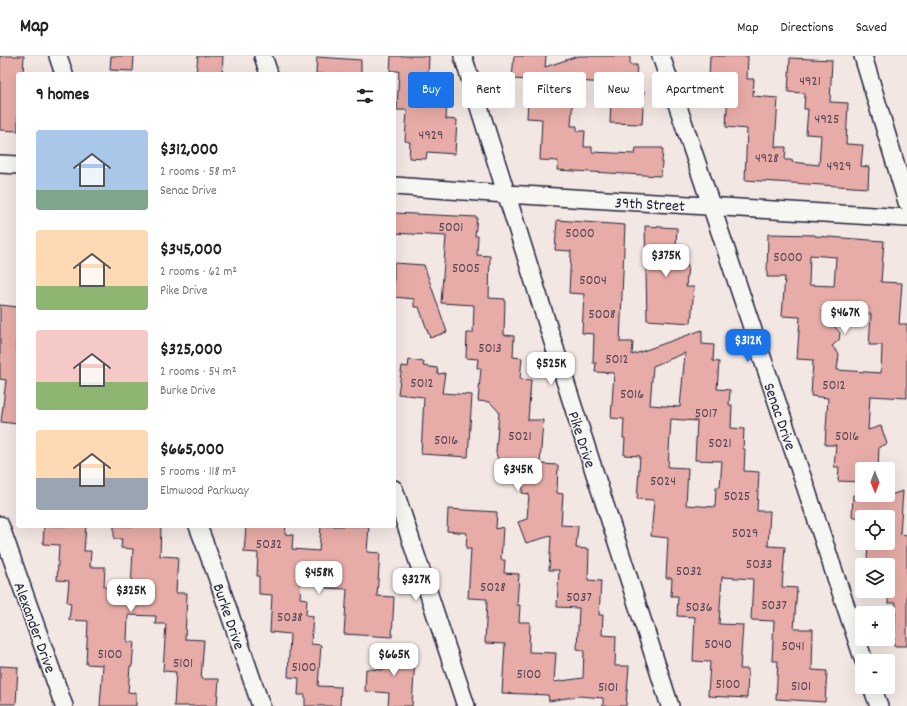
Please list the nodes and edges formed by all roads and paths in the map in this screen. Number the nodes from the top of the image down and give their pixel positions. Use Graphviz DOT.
graph roads {
  1 [pos="58,56"];
  2 [pos="262,56"];
  3 [pos="462,56"];
  4 [pos="662,56"];
  5 [pos="863,56"];
  6 [pos="63,72"];
  7 [pos="268,72"];
  8 [pos="0,164"];
  9 [pos="16,165"];
  10 [pos="396,186"];
  11 [pos="506,194"];
  12 [pos="907,202"];
  13 [pos="711,206"];
  14 [pos="907,218"];
  15 [pos="396,495"];
  16 [pos="0,525"];
  17 [pos="199,528"];
  18 [pos="862,654"];
  19 [pos="875,694"];
  20 [pos="64,706"];
  21 [pos="261,706"];
  22 [pos="466,706"];
  23 [pos="670,706"];
  24 [pos="879,706"];
  1 -- 6 [label="street"];
  2 -- 7 [label="street"];
  3 -- 11 [label="street, Pike Drive"];
  4 -- 13 [label="street, Senac Drive"];
  5 -- 12 [label="street"];
  8 -- 9 [label="street"];
  10 -- 11 [label="street, 39th Street"];
  11 -- 13 [label="street, 39th Street"];
  11 -- 23 [label="street, Pike Drive"];
  13 -- 14 [label="street, 39th Street"];
  13 -- 18 [label="street, Senac Drive"];
  15 -- 22 [label="street"];
  16 -- 20 [label="street, Alexander Drive"];
  17 -- 21 [label="street, Burke Drive"];
  19 -- 24 [label="street"];
}
